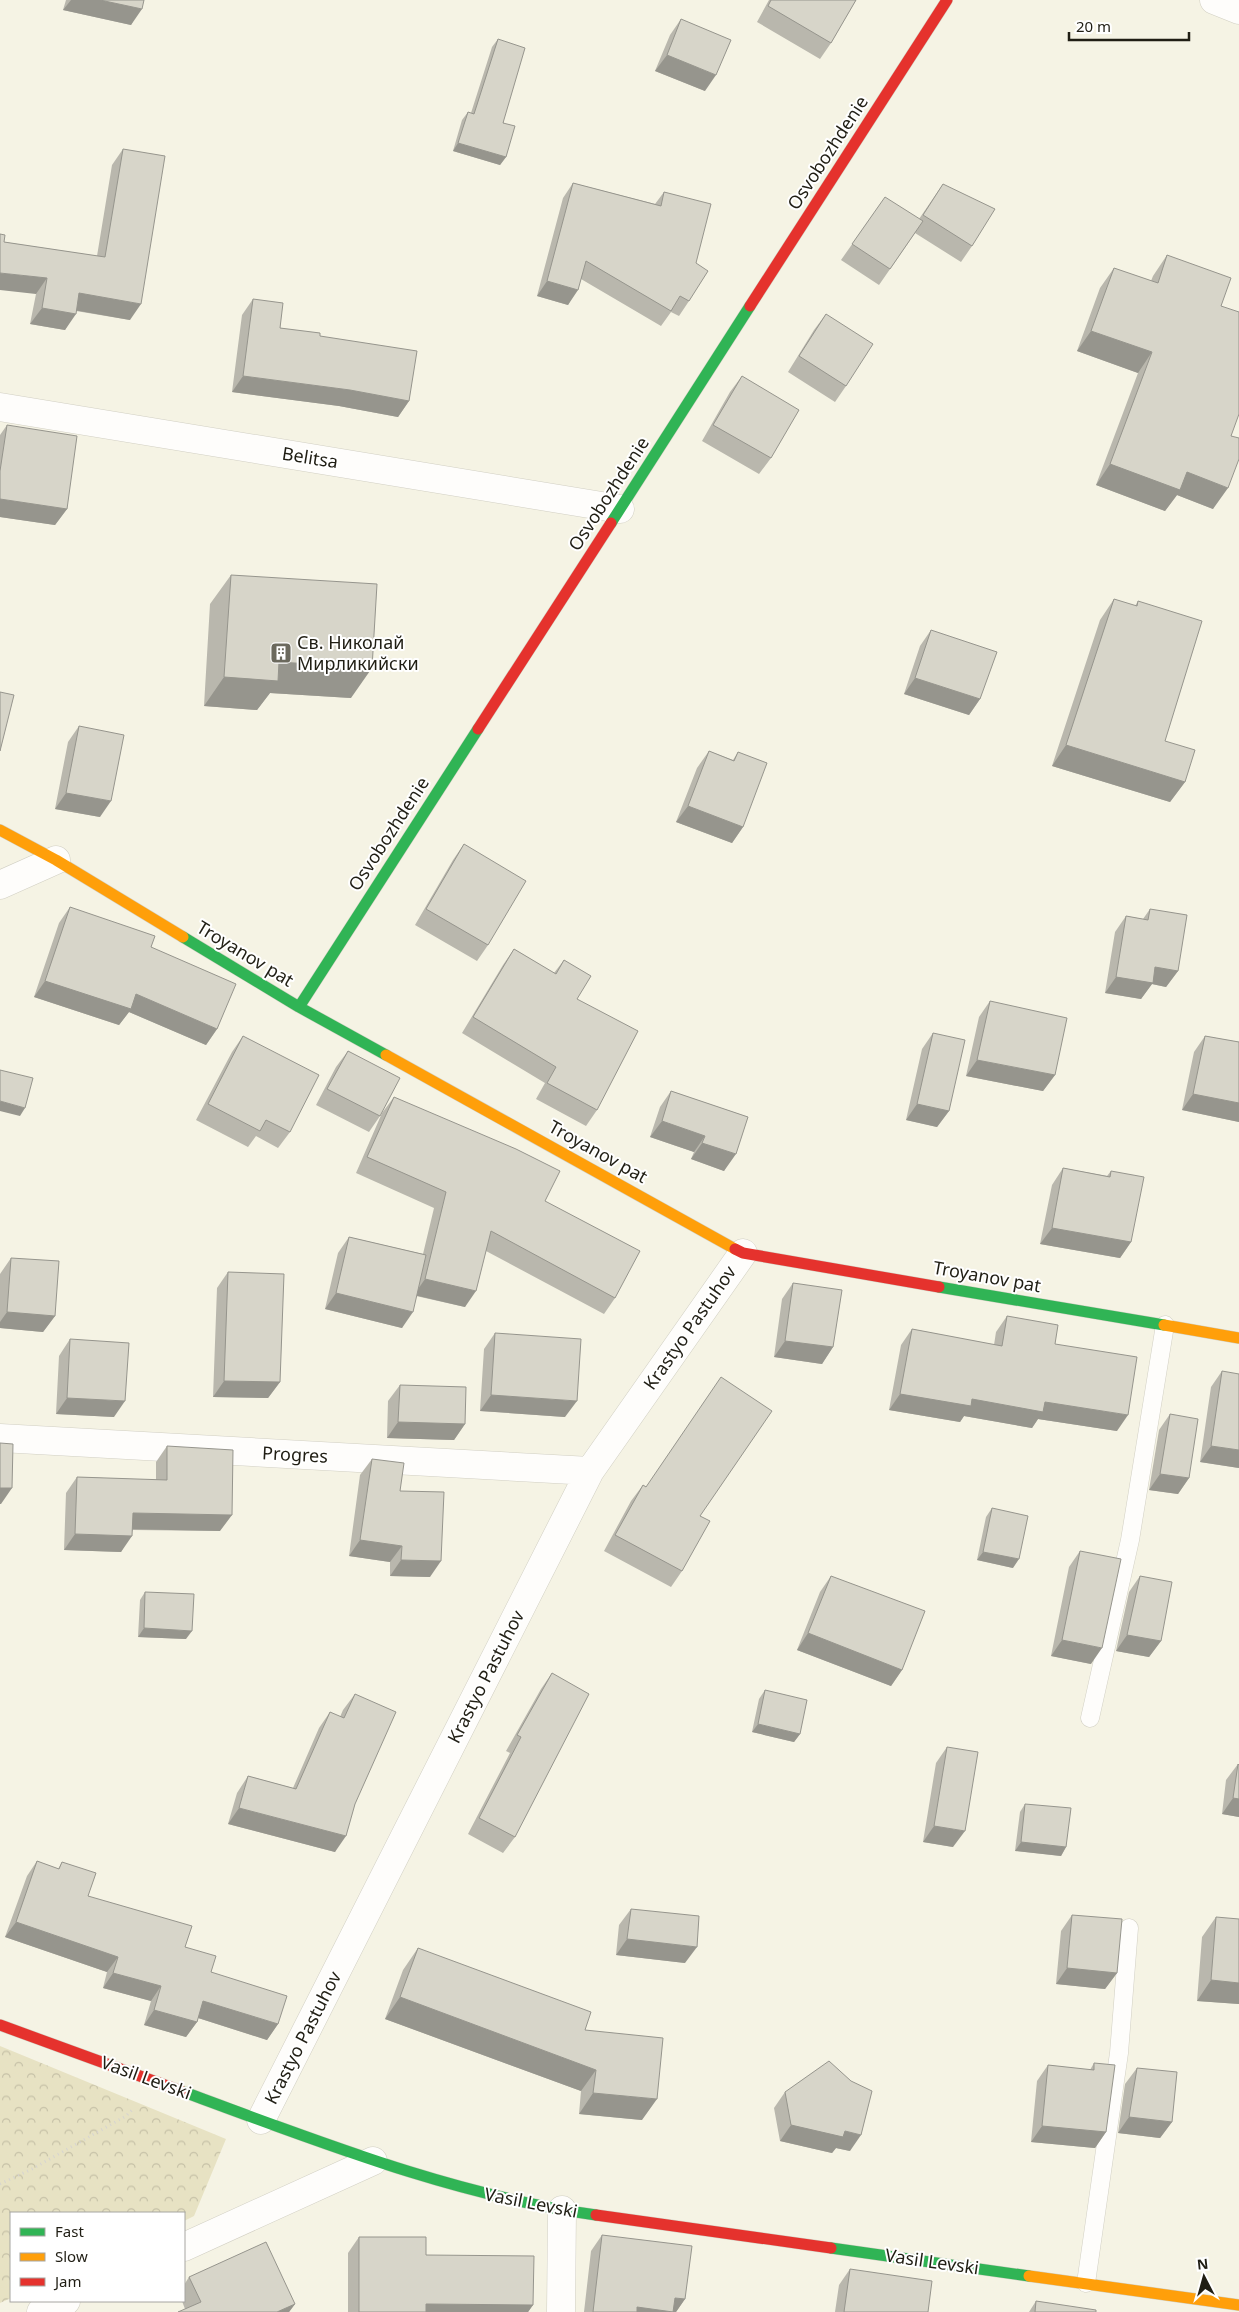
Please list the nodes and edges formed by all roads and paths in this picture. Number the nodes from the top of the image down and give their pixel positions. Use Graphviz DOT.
graph roads {
  1 [pos="947,0"];
  2 [pos="1214,0"];
  3 [pos="1239,10"];
  4 [pos="0,406"];
  5 [pos="620,509"];
  6 [pos="0,830"];
  7 [pos="56,860"];
  8 [pos="0,885"];
  9 [pos="299,1007"];
  10 [pos="743,1253"];
  11 [pos="1165,1326"];
  12 [pos="1239,1338"];
  13 [pos="0,1438"];
  14 [pos="590,1471"];
  15 [pos="1090,1718"];
  16 [pos="1129,1928"];
  17 [pos="0,2025"];
  18 [pos="158,2083"];
  19 [pos="261,2120"];
  20 [pos="373,2160"];
  21 [pos="0,2184"];
  22 [pos="562,2210"];
  23 [pos="185,2247"];
  24 [pos="1086,2283"];
  25 [pos="64,2302"];
  26 [pos="1239,2305"];
  27 [pos="41,2312"];
  28 [pos="561,2312"];
  1 -- 5 [label="street, Osvobozhdenie"];
  2 -- 3 [label="street"];
  4 -- 5 [label="street, Belitsa"];
  5 -- 9 [label="street, Osvobozhdenie"];
  6 -- 7 [label="street, Troyanov pat"];
  7 -- 8 [label="street"];
  7 -- 9 [label="street, Troyanov pat"];
  9 -- 10 [label="street, Troyanov pat"];
  10 -- 11 [label="street, Troyanov pat"];
  10 -- 14 [label="street, Krastyo Pastuhov"];
  11 -- 12 [label="street, Troyanov pat"];
  11 -- 15 [label="lane"];
  13 -- 14 [label="street, Progres"];
  14 -- 19 [label="street, Krastyo Pastuhov"];
  16 -- 24 [label="lane"];
  17 -- 18 [label="street, Vasil Levski"];
  18 -- 19 [label="street, Vasil Levski"];
  18 -- 21 [label="path"];
  19 -- 20 [label="street, Vasil Levski"];
  20 -- 22 [label="street, Vasil Levski"];
  20 -- 23 [label="street"];
  22 -- 24 [label="street, Vasil Levski"];
  22 -- 28 [label="street"];
  24 -- 26 [label="street, Vasil Levski"];
  25 -- 27 [label="street"];
}
